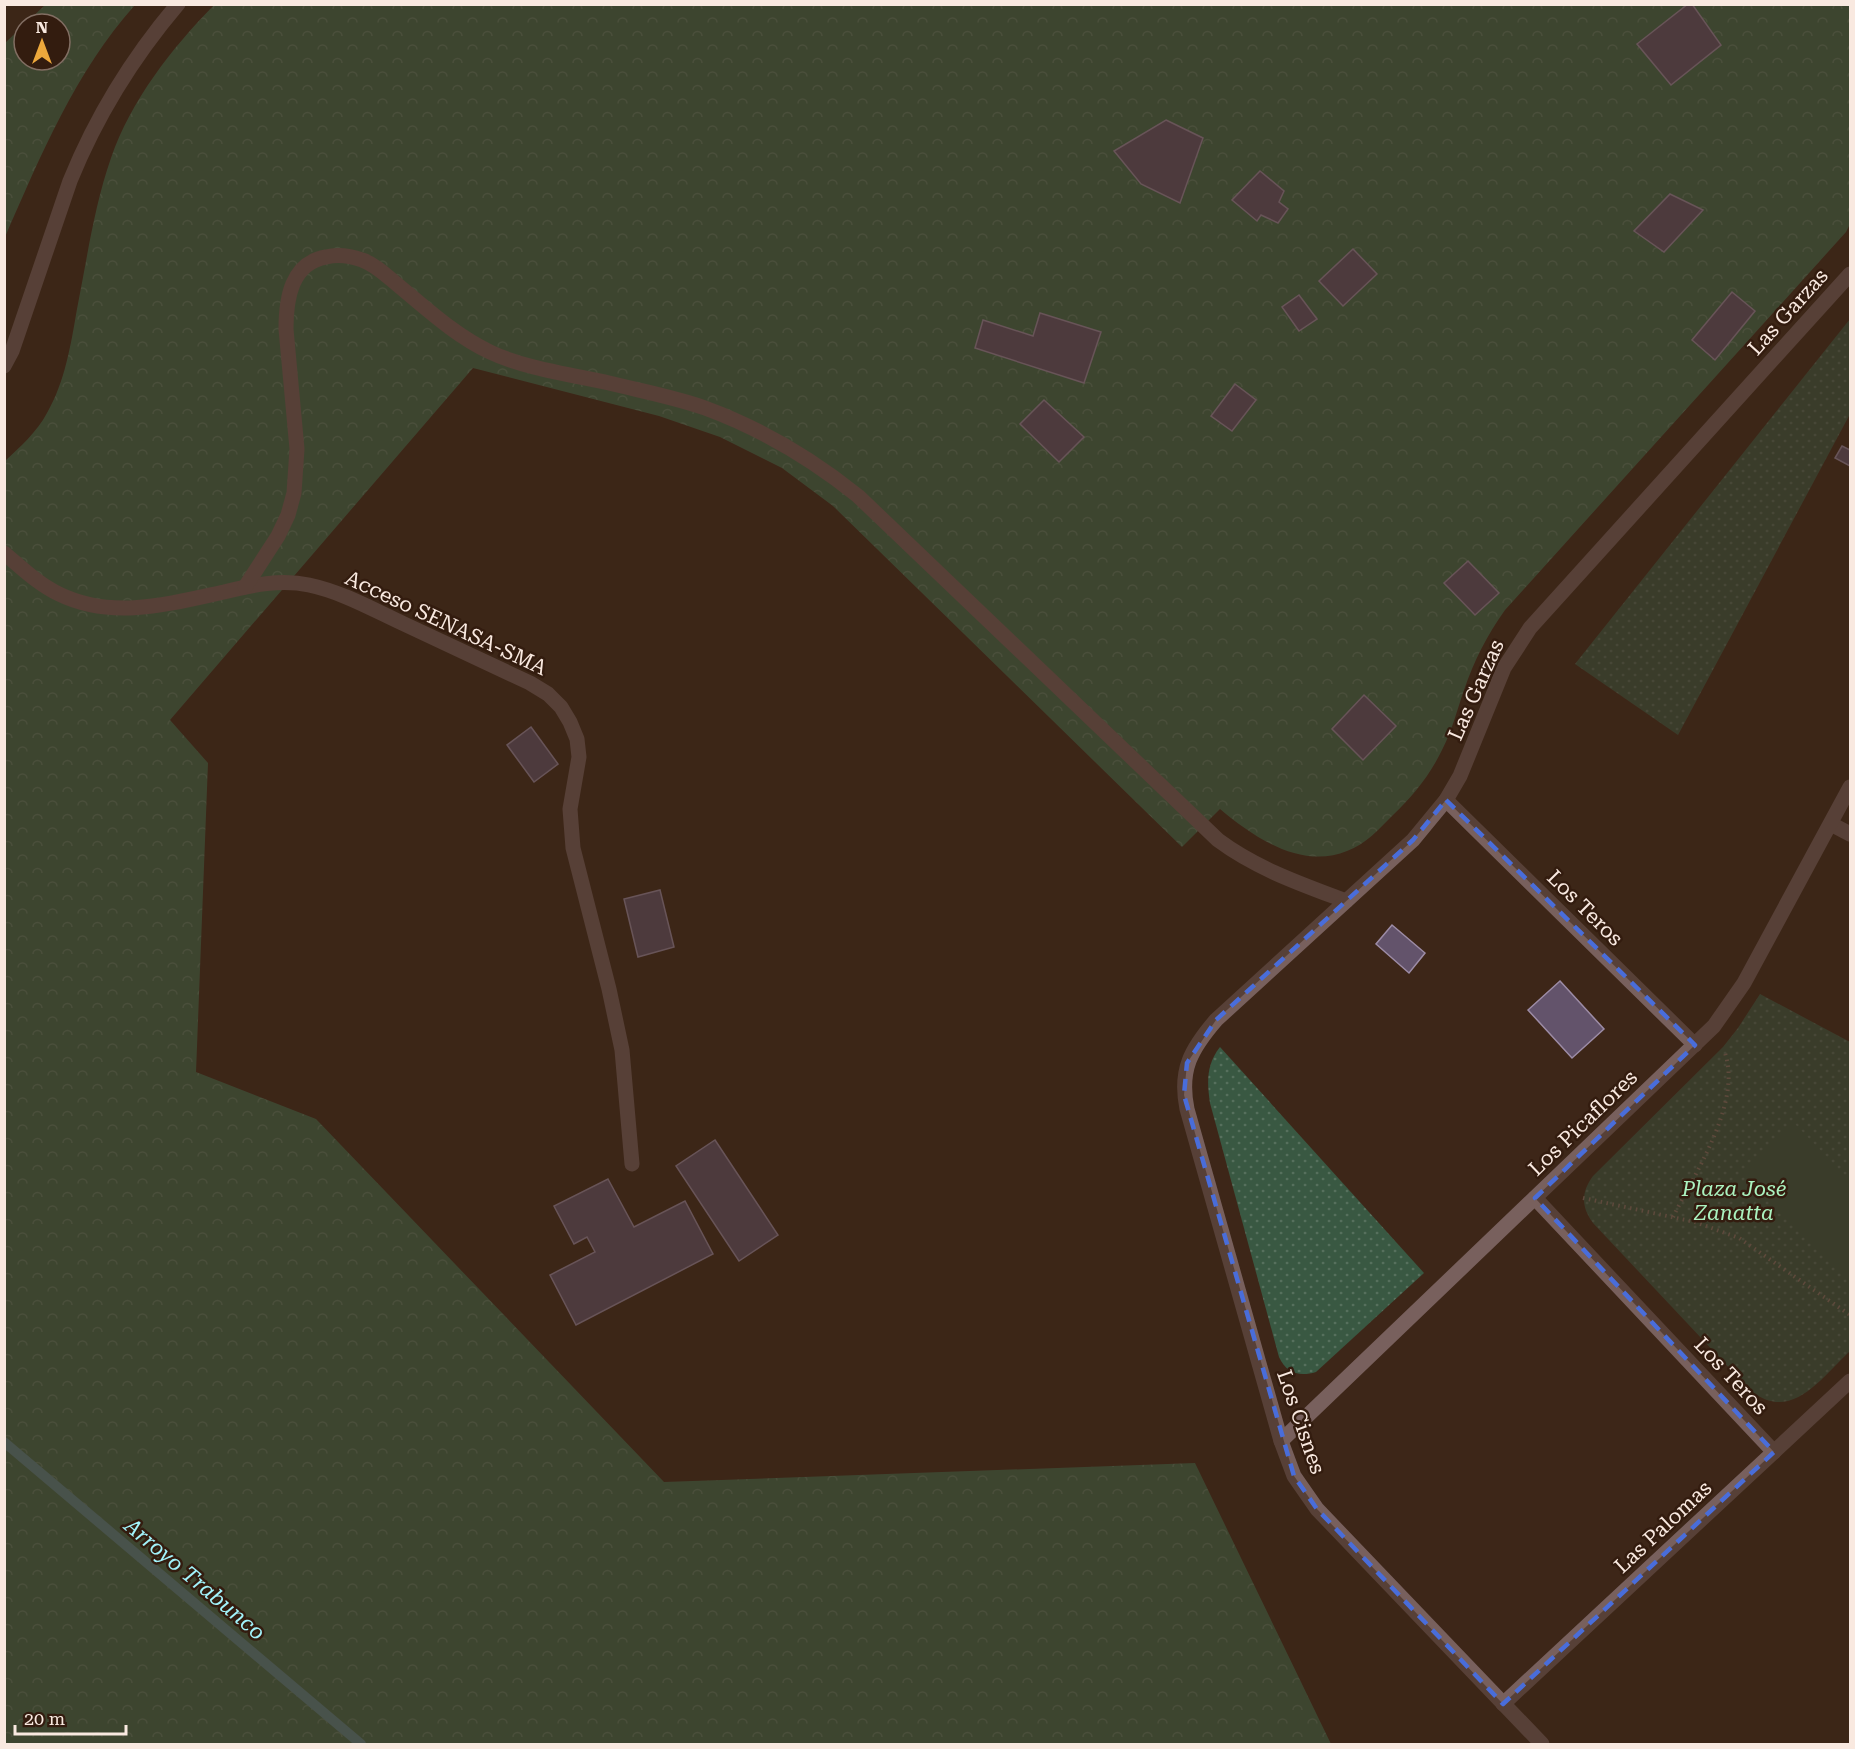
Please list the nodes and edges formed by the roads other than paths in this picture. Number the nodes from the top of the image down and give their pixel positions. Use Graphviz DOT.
graph roads {
  1 [pos="178,4"];
  2 [pos="1851,274"];
  3 [pos="4,366"];
  4 [pos="4,553"];
  5 [pos="245,587"];
  6 [pos="1851,787"];
  7 [pos="1446,800"];
  8 [pos="1831,824"];
  9 [pos="1851,834"];
  10 [pos="1346,901"];
  11 [pos="1695,1046"];
  12 [pos="1187,1063"];
  13 [pos="632,1164"];
  14 [pos="1535,1198"];
  15 [pos="1851,1381"];
  16 [pos="1281,1441"];
  17 [pos="1774,1452"];
  18 [pos="1503,1704"];
  19 [pos="1542,1744"];
  1 -- 3 [label="street"];
  2 -- 7 [label="street, Las Garzas"];
  4 -- 5 [label="street, Acceso SENASA-SMA"];
  5 -- 10 [label="street"];
  5 -- 13 [label="street, Acceso SENASA-SMA"];
  6 -- 8 [label="street, Los Picaflores"];
  7 -- 10 [label="street, Las Garzas"];
  7 -- 11 [label="street, Los Teros"];
  8 -- 9 [label="street"];
  8 -- 11 [label="street, Los Picaflores"];
  10 -- 12 [label="street, Las Garzas"];
  11 -- 14 [label="street, Los Picaflores"];
  12 -- 16 [label="street, Los Cisnes"];
  14 -- 16 [label="street, Los Picaflores"];
  14 -- 17 [label="street, Los Teros"];
  15 -- 17 [label="street, Las Palomas"];
  16 -- 18 [label="street, Los Cisnes"];
  17 -- 18 [label="street, Las Palomas"];
  18 -- 19 [label="street, Los Cisnes"];
}
